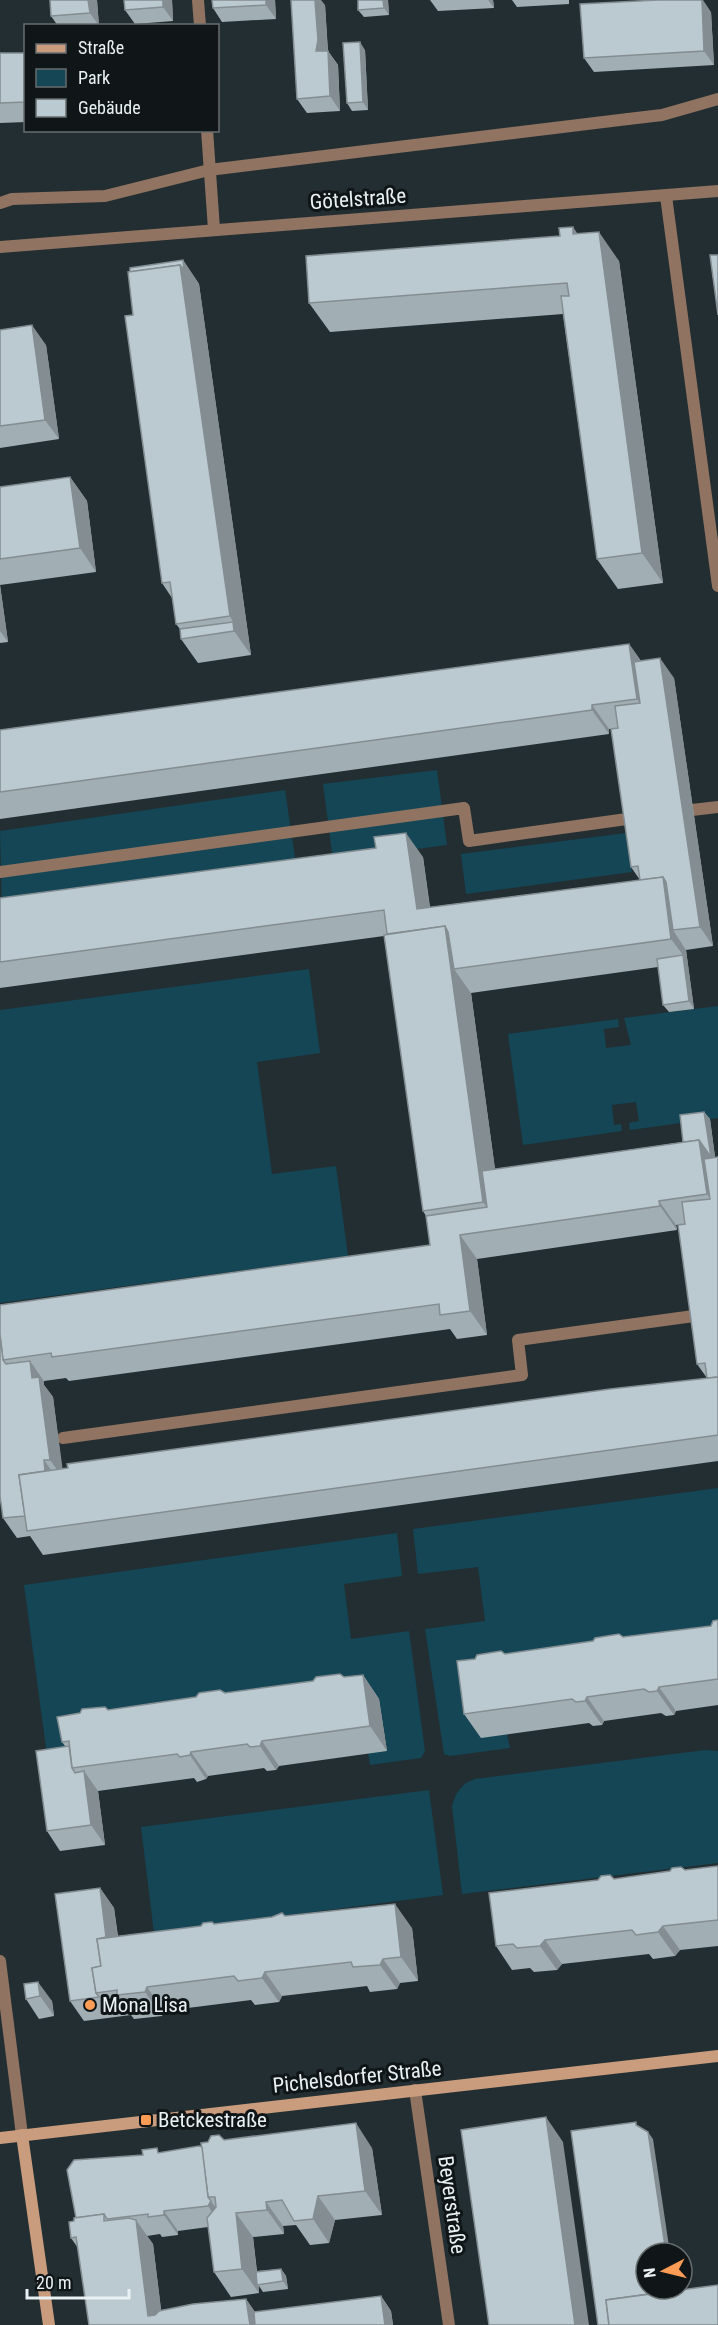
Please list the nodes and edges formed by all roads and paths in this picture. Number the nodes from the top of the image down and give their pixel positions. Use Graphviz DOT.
graph roads {
  1 [pos="198,0"];
  2 [pos="200,24"];
  3 [pos="718,99"];
  4 [pos="207,132"];
  5 [pos="209,170"];
  6 [pos="718,191"];
  7 [pos="666,196"];
  8 [pos="0,203"];
  9 [pos="214,229"];
  10 [pos="0,247"];
  11 [pos="716,549"];
  12 [pos="718,586"];
  13 [pos="718,807"];
  14 [pos="692,810"];
  15 [pos="634,818"];
  16 [pos="0,872"];
  17 [pos="701,1315"];
  18 [pos="63,1438"];
  19 [pos="0,1961"];
  20 [pos="718,2056"];
  21 [pos="415,2090"];
  22 [pos="22,2135"];
  23 [pos="0,2138"];
  24 [pos="49,2325"];
  25 [pos="449,2325"];
  1 -- 2 [label="street"];
  3 -- 5 [label="street"];
  4 -- 5 [label="street"];
  5 -- 8 [label="street"];
  5 -- 9 [label="street"];
  6 -- 7 [label="street, Götelstraße"];
  7 -- 9 [label="street, Götelstraße"];
  7 -- 11 [label="street"];
  9 -- 10 [label="street, Götelstraße"];
  11 -- 12 [label="street"];
  13 -- 14 [label="street"];
  15 -- 16 [label="street"];
  17 -- 18 [label="street"];
  19 -- 22 [label="street"];
  20 -- 21 [label="street, Pichelsdorfer Straße"];
  21 -- 22 [label="street, Pichelsdorfer Straße"];
  21 -- 25 [label="street, Beyerstraße"];
  22 -- 23 [label="street, Pichelsdorfer Straße"];
  22 -- 24 [label="street"];
}
